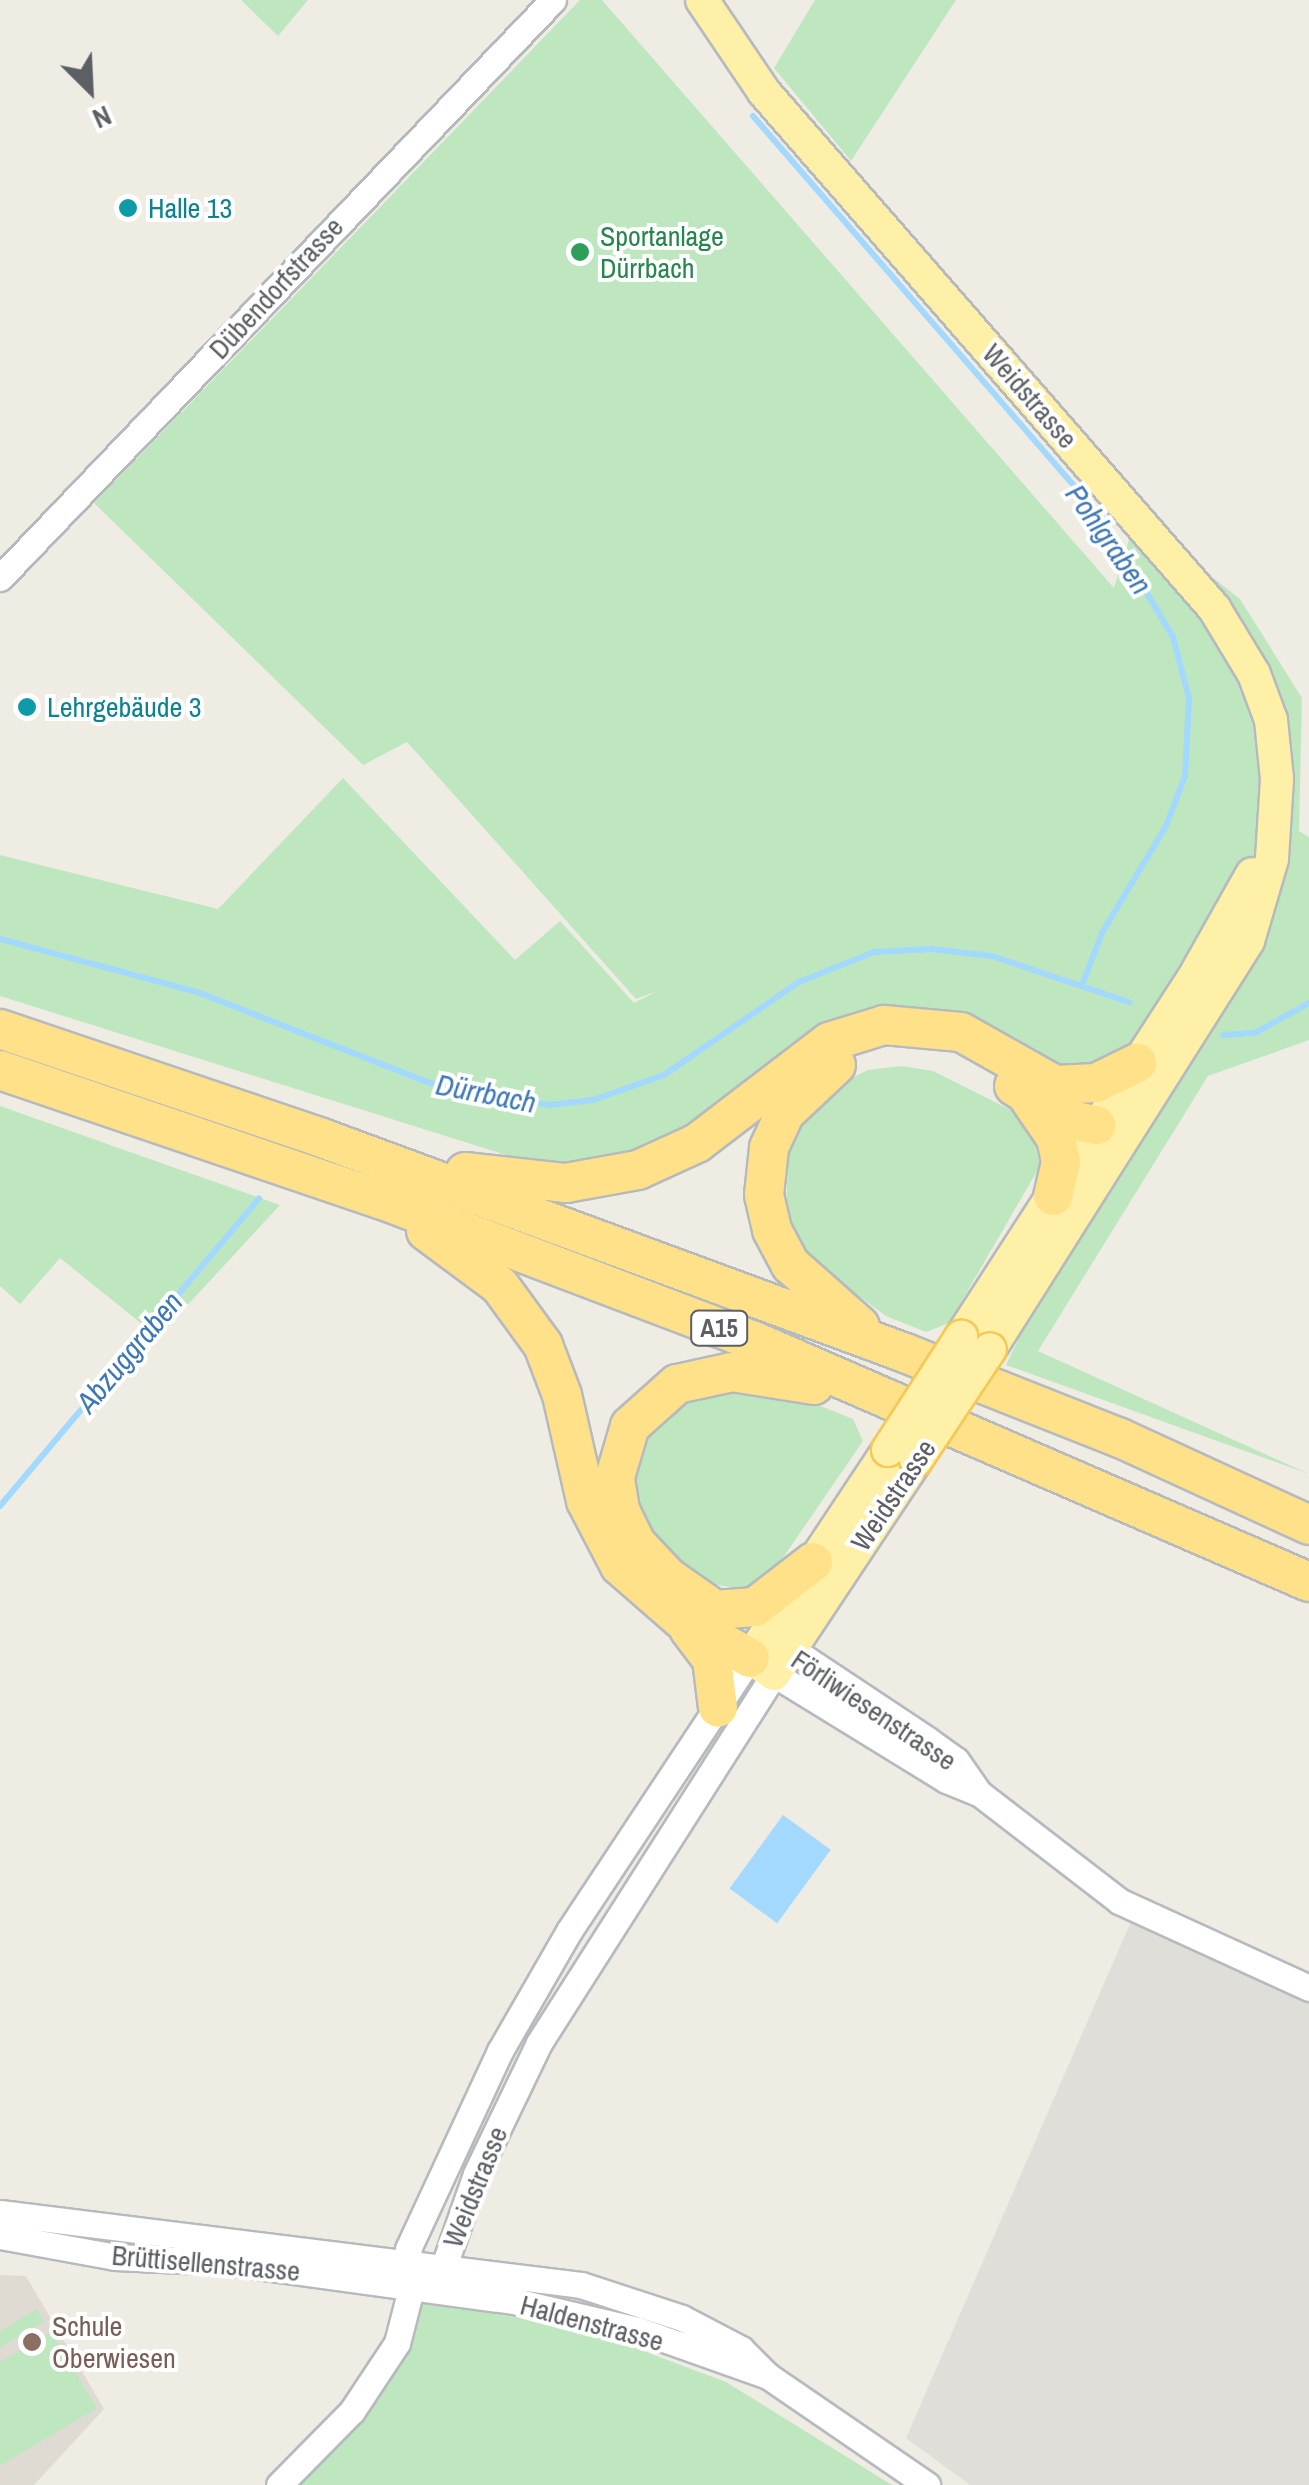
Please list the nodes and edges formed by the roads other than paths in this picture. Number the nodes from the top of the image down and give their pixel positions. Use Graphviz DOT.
graph roads {
  1 [pos="554,0"];
  2 [pos="702,0"];
  3 [pos="0,578"];
  4 [pos="1271,828"];
  5 [pos="0,1029"];
  6 [pos="1137,1063"];
  7 [pos="0,1070"];
  8 [pos="1038,1088"];
  9 [pos="1149,1100"];
  10 [pos="1096,1125"];
  11 [pos="322,1138"];
  12 [pos="380,1199"];
  13 [pos="1065,1205"];
  14 [pos="905,1353"];
  15 [pos="958,1430"];
  16 [pos="902,1455"];
  17 [pos="1309,1524"];
  18 [pos="813,1562"];
  19 [pos="1309,1582"];
  20 [pos="698,1615"];
  21 [pos="769,1656"];
  22 [pos="718,1708"];
  23 [pos="1309,1988"];
  24 [pos="0,2213"];
  25 [pos="0,2236"];
  26 [pos="444,2266"];
  27 [pos="409,2273"];
  28 [pos="768,2376"];
  29 [pos="279,2485"];
  30 [pos="927,2485"];
  1 -- 3 [label="street, Dübendorfstrasse"];
  2 -- 4 [label="main road, Weidstrasse"];
  4 -- 6 [label="main road, Weidstrasse"];
  4 -- 9 [label="main road, Weidstrasse"];
  5 -- 11 [label="highway, A15"];
  6 -- 8 [label="highway"];
  6 -- 10 [label="main road, Weidstrasse"];
  7 -- 12 [label="highway, A15"];
  8 -- 10 [label="highway"];
  8 -- 11 [label="highway"];
  8 -- 13 [label="highway"];
  8 -- 14 [label="highway"];
  9 -- 10 [label="main road"];
  9 -- 13 [label="main road, Weidstrasse"];
  10 -- 13 [label="main road, Weidstrasse"];
  11 -- 14 [label="highway, A15"];
  12 -- 15 [label="highway, A15"];
  12 -- 20 [label="highway"];
  13 -- 16 [label="main road, Weidstrasse, bridge"];
  14 -- 17 [label="highway, A15"];
  15 -- 19 [label="highway, A15"];
  15 -- 20 [label="highway"];
  16 -- 18 [label="main road, Weidstrasse"];
  16 -- 21 [label="main road, Weidstrasse"];
  18 -- 20 [label="highway"];
  18 -- 21 [label="main road, Weidstrasse"];
  20 -- 21 [label="highway"];
  20 -- 22 [label="highway"];
  21 -- 22 [label="street, Weidstrasse"];
  21 -- 23 [label="street, Förliwiesenstrasse"];
  21 -- 26 [label="street, Weidstrasse"];
  22 -- 27 [label="street, Weidstrasse"];
  24 -- 27 [label="street, Brüttisellenstrasse"];
  25 -- 27 [label="street, Brüttisellenstrasse"];
  26 -- 27 [label="street, Haldenstrasse"];
  26 -- 28 [label="street, Haldenstrasse"];
  27 -- 28 [label="street, Haldenstrasse"];
  27 -- 29 [label="street, Weidstrasse"];
  28 -- 30 [label="street, Haldenstrasse"];
}
